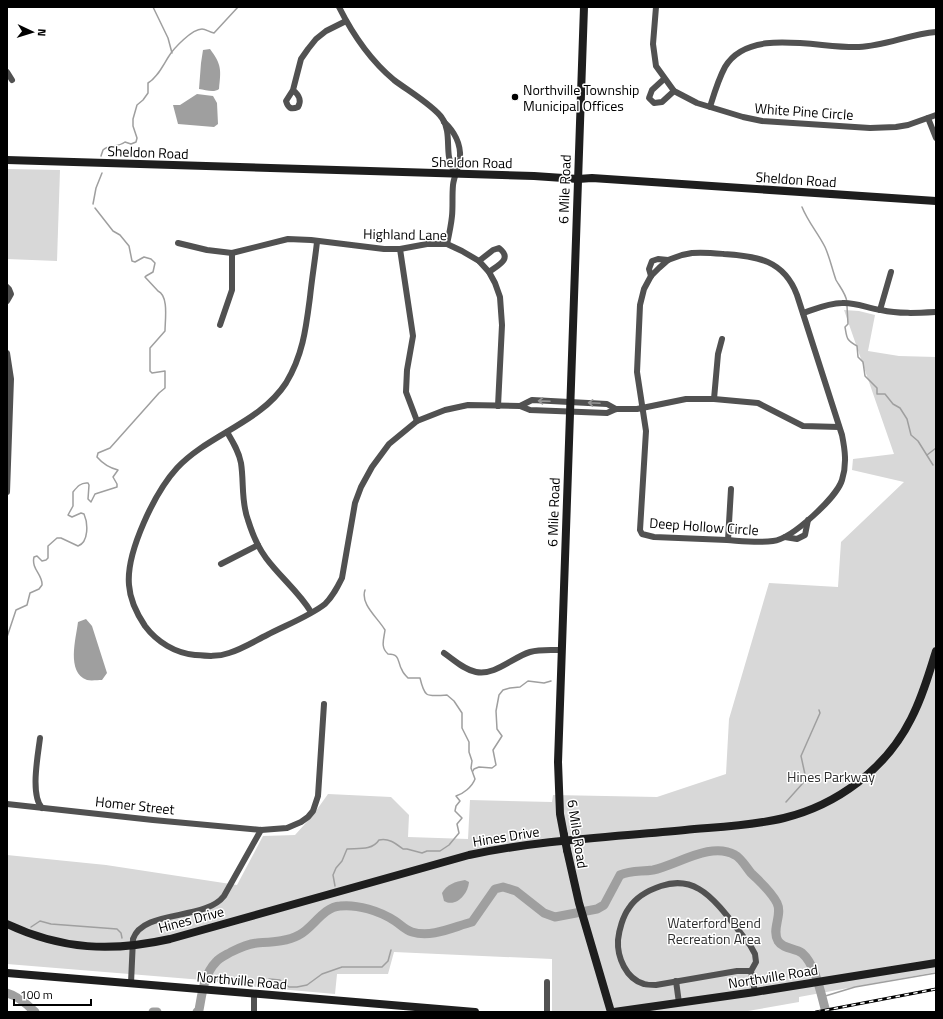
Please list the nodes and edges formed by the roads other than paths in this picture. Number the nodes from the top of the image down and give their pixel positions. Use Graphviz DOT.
graph roads {
  1 [pos="339,7"];
  2 [pos="584,7"];
  3 [pos="656,7"];
  4 [pos="346,21"];
  5 [pos="936,32"];
  6 [pos="7,72"];
  7 [pos="664,79"];
  8 [pos="12,80"];
  9 [pos="293,90"];
  10 [pos="674,91"];
  11 [pos="710,107"];
  12 [pos="936,115"];
  13 [pos="928,118"];
  14 [pos="444,122"];
  15 [pos="936,138"];
  16 [pos="7,160"];
  17 [pos="455,175"];
  18 [pos="578,179"];
  19 [pos="936,201"];
  20 [pos="317,242"];
  21 [pos="178,243"];
  22 [pos="447,244"];
  23 [pos="400,249"];
  24 [pos="232,253"];
  25 [pos="668,260"];
  26 [pos="479,261"];
  27 [pos="489,272"];
  28 [pos="891,272"];
  29 [pos="651,276"];
  30 [pos="7,287"];
  31 [pos="7,301"];
  32 [pos="880,310"];
  33 [pos="936,312"];
  34 [pos="803,313"];
  35 [pos="220,325"];
  36 [pos="722,339"];
  37 [pos="7,353"];
  38 [pos="714,399"];
  39 [pos="570,402"];
  40 [pos="498,406"];
  41 [pos="520,406"];
  42 [pos="8,407"];
  43 [pos="643,408"];
  44 [pos="616,409"];
  45 [pos="570,411"];
  46 [pos="417,421"];
  47 [pos="839,427"];
  48 [pos="227,432"];
  49 [pos="731,489"];
  50 [pos="7,492"];
  51 [pos="809,519"];
  52 [pos="785,537"];
  53 [pos="728,540"];
  54 [pos="258,545"];
  55 [pos="221,564"];
  56 [pos="311,612"];
  57 [pos="561,650"];
  58 [pos="936,651"];
  59 [pos="444,653"];
  60 [pos="324,704"];
  61 [pos="40,738"];
  62 [pos="7,804"];
  63 [pos="42,808"];
  64 [pos="261,830"];
  65 [pos="7,924"];
  66 [pos="133,946"];
  67 [pos="936,963"];
  68 [pos="751,971"];
  69 [pos="7,973"];
  70 [pos="676,981"];
  71 [pos="547,982"];
  72 [pos="131,983"];
  73 [pos="755,992"];
  74 [pos="254,994"];
  75 [pos="679,1003"];
  76 [pos="254,1012"];
  77 [pos="475,1012"];
  78 [pos="547,1012"];
  79 [pos="611,1012"];
  80 [pos="614,1012"];
  1 -- 4 [label="street"];
  2 -- 18 [label="street, 6 Mile Road"];
  3 -- 7 [label="street, White Pine Circle"];
  4 -- 9 [label="street"];
  4 -- 14 [label="street"];
  5 -- 11 [label="street"];
  6 -- 8 [label="street"];
  7 -- 10 [label="street, White Pine Circle"];
  7 -- 10 [label="street"];
  10 -- 11 [label="street, White Pine Circle"];
  11 -- 13 [label="street, White Pine Circle"];
  12 -- 13 [label="street, White Pine Circle"];
  13 -- 15 [label="street"];
  14 -- 17 [label="street"];
  14 -- 17 [label="street"];
  16 -- 17 [label="street, Sheldon Road"];
  17 -- 18 [label="street, Sheldon Road"];
  17 -- 22 [label="street"];
  18 -- 19 [label="street, Sheldon Road"];
  18 -- 39 [label="street, 6 Mile Road"];
  20 -- 23 [label="street, Highland Lane"];
  20 -- 24 [label="street, Highland Lane"];
  20 -- 48 [label="street"];
  21 -- 24 [label="street, Highland Lane"];
  22 -- 23 [label="street, Highland Lane"];
  22 -- 26 [label="street, Highland Lane"];
  23 -- 46 [label="street"];
  24 -- 35 [label="street"];
  25 -- 29 [label="street, Deep Hollow Circle"];
  25 -- 29 [label="street, Deep Hollow Circle"];
  25 -- 34 [label="street, Deep Hollow Circle"];
  26 -- 27 [label="street, Highland Lane"];
  26 -- 27 [label="street"];
  27 -- 40 [label="street, Highland Lane"];
  28 -- 32 [label="street"];
  29 -- 43 [label="street, Deep Hollow Circle"];
  30 -- 31 [label="street"];
  32 -- 33 [label="street"];
  32 -- 34 [label="street"];
  34 -- 47 [label="street, Deep Hollow Circle"];
  36 -- 38 [label="street"];
  37 -- 42 [label="street"];
  38 -- 43 [label="street"];
  38 -- 47 [label="street"];
  39 -- 41 [label="street, one-way"];
  44 -- 39 [label="street, one-way"];
  39 -- 45 [label="street, 6 Mile Road"];
  40 -- 41 [label="street"];
  40 -- 46 [label="street"];
  41 -- 45 [label="street"];
  42 -- 50 [label="street"];
  43 -- 44 [label="street"];
  43 -- 53 [label="street, Deep Hollow Circle"];
  44 -- 45 [label="street"];
  45 -- 57 [label="street, 6 Mile Road"];
  46 -- 56 [label="street"];
  47 -- 51 [label="street, Deep Hollow Circle"];
  48 -- 54 [label="street"];
  48 -- 56 [label="street"];
  49 -- 53 [label="street"];
  51 -- 52 [label="street, Deep Hollow Circle"];
  51 -- 52 [label="street, Deep Hollow Circle"];
  52 -- 53 [label="street, Deep Hollow Circle"];
  54 -- 55 [label="street"];
  54 -- 56 [label="street"];
  57 -- 59 [label="street"];
  57 -- 79 [label="street, 6 Mile Road, bridge"];
  58 -- 66 [label="street, Hines Drive"];
  60 -- 64 [label="street, Homer Street"];
  61 -- 63 [label="street"];
  62 -- 63 [label="street, Homer Street"];
  63 -- 64 [label="street, Homer Street"];
  64 -- 66 [label="street"];
  65 -- 66 [label="street, Hines Drive"];
  66 -- 72 [label="street"];
  67 -- 73 [label="street, Northville Road"];
  68 -- 70 [label="street"];
  68 -- 70 [label="street"];
  68 -- 73 [label="street"];
  69 -- 72 [label="street, Northville Road"];
  70 -- 75 [label="street"];
  71 -- 78 [label="street"];
  72 -- 74 [label="street, Northville Road"];
  73 -- 75 [label="street, Northville Road"];
  74 -- 76 [label="street"];
  74 -- 77 [label="street, Northville Road"];
  75 -- 80 [label="street, Northville Road"];
}
